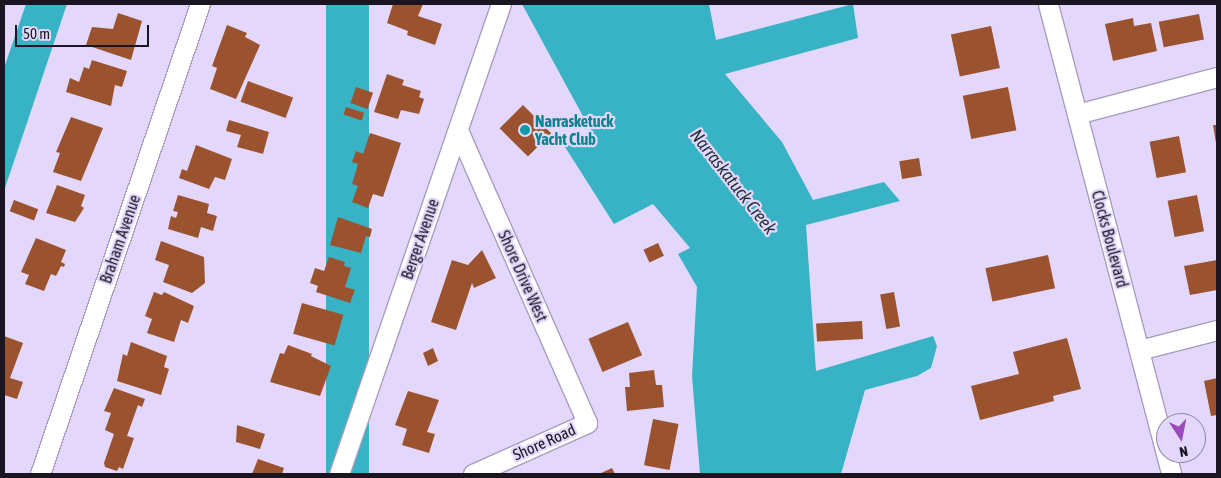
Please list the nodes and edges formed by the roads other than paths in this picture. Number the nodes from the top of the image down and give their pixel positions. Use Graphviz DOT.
graph roads {
  1 [pos="200,4"];
  2 [pos="501,4"];
  3 [pos="1048,4"];
  4 [pos="1217,77"];
  5 [pos="1077,114"];
  6 [pos="458,130"];
  7 [pos="1217,330"];
  8 [pos="1139,350"];
  9 [pos="587,423"];
  10 [pos="40,474"];
  11 [pos="339,474"];
  12 [pos="473,474"];
  13 [pos="1171,474"];
  1 -- 10 [label="street, Braham Avenue"];
  2 -- 6 [label="street, Berger Avenue"];
  3 -- 5 [label="street, Clocks Boulevard"];
  4 -- 5 [label="street"];
  5 -- 8 [label="street, Clocks Boulevard"];
  6 -- 9 [label="street, Shore Drive West"];
  6 -- 11 [label="street, Berger Avenue"];
  7 -- 8 [label="street"];
  8 -- 13 [label="street, Clocks Boulevard"];
  9 -- 12 [label="street, Shore Road"];
}
